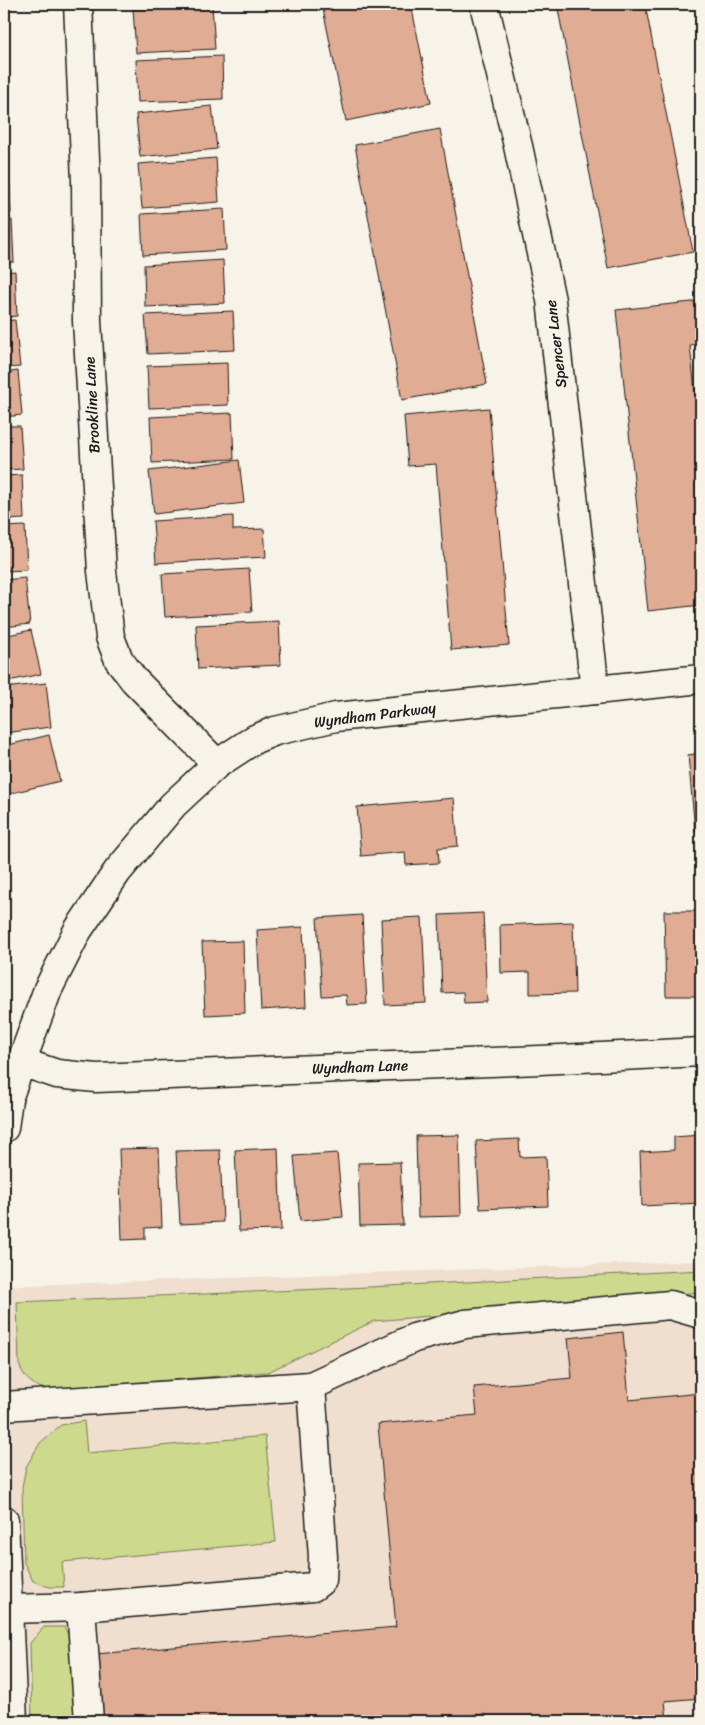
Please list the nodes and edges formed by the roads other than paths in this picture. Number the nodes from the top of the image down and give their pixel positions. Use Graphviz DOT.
graph roads {
  1 [pos="78,4"];
  2 [pos="484,4"];
  3 [pos="701,678"];
  4 [pos="595,690"];
  5 [pos="217,764"];
  6 [pos="701,1052"];
  7 [pos="13,1070"];
  8 [pos="4,1128"];
  9 [pos="701,1314"];
  10 [pos="311,1386"];
  11 [pos="4,1406"];
  12 [pos="4,1520"];
  13 [pos="81,1607"];
  14 [pos="8,1609"];
  15 [pos="13,1721"];
  16 [pos="89,1721"];
  1 -- 5 [label="street, Brookline Lane"];
  2 -- 4 [label="street, Spencer Lane"];
  3 -- 4 [label="street, Wyndham Parkway"];
  4 -- 5 [label="street, Wyndham Parkway"];
  5 -- 7 [label="street, Wyndham Parkway"];
  6 -- 7 [label="street, Wyndham Lane"];
  7 -- 8 [label="street, Wyndham Parkway"];
  9 -- 10 [label="street"];
  10 -- 11 [label="street"];
  10 -- 13 [label="street"];
  12 -- 14 [label="street"];
  13 -- 14 [label="street"];
  13 -- 16 [label="street"];
  14 -- 15 [label="street"];
}
